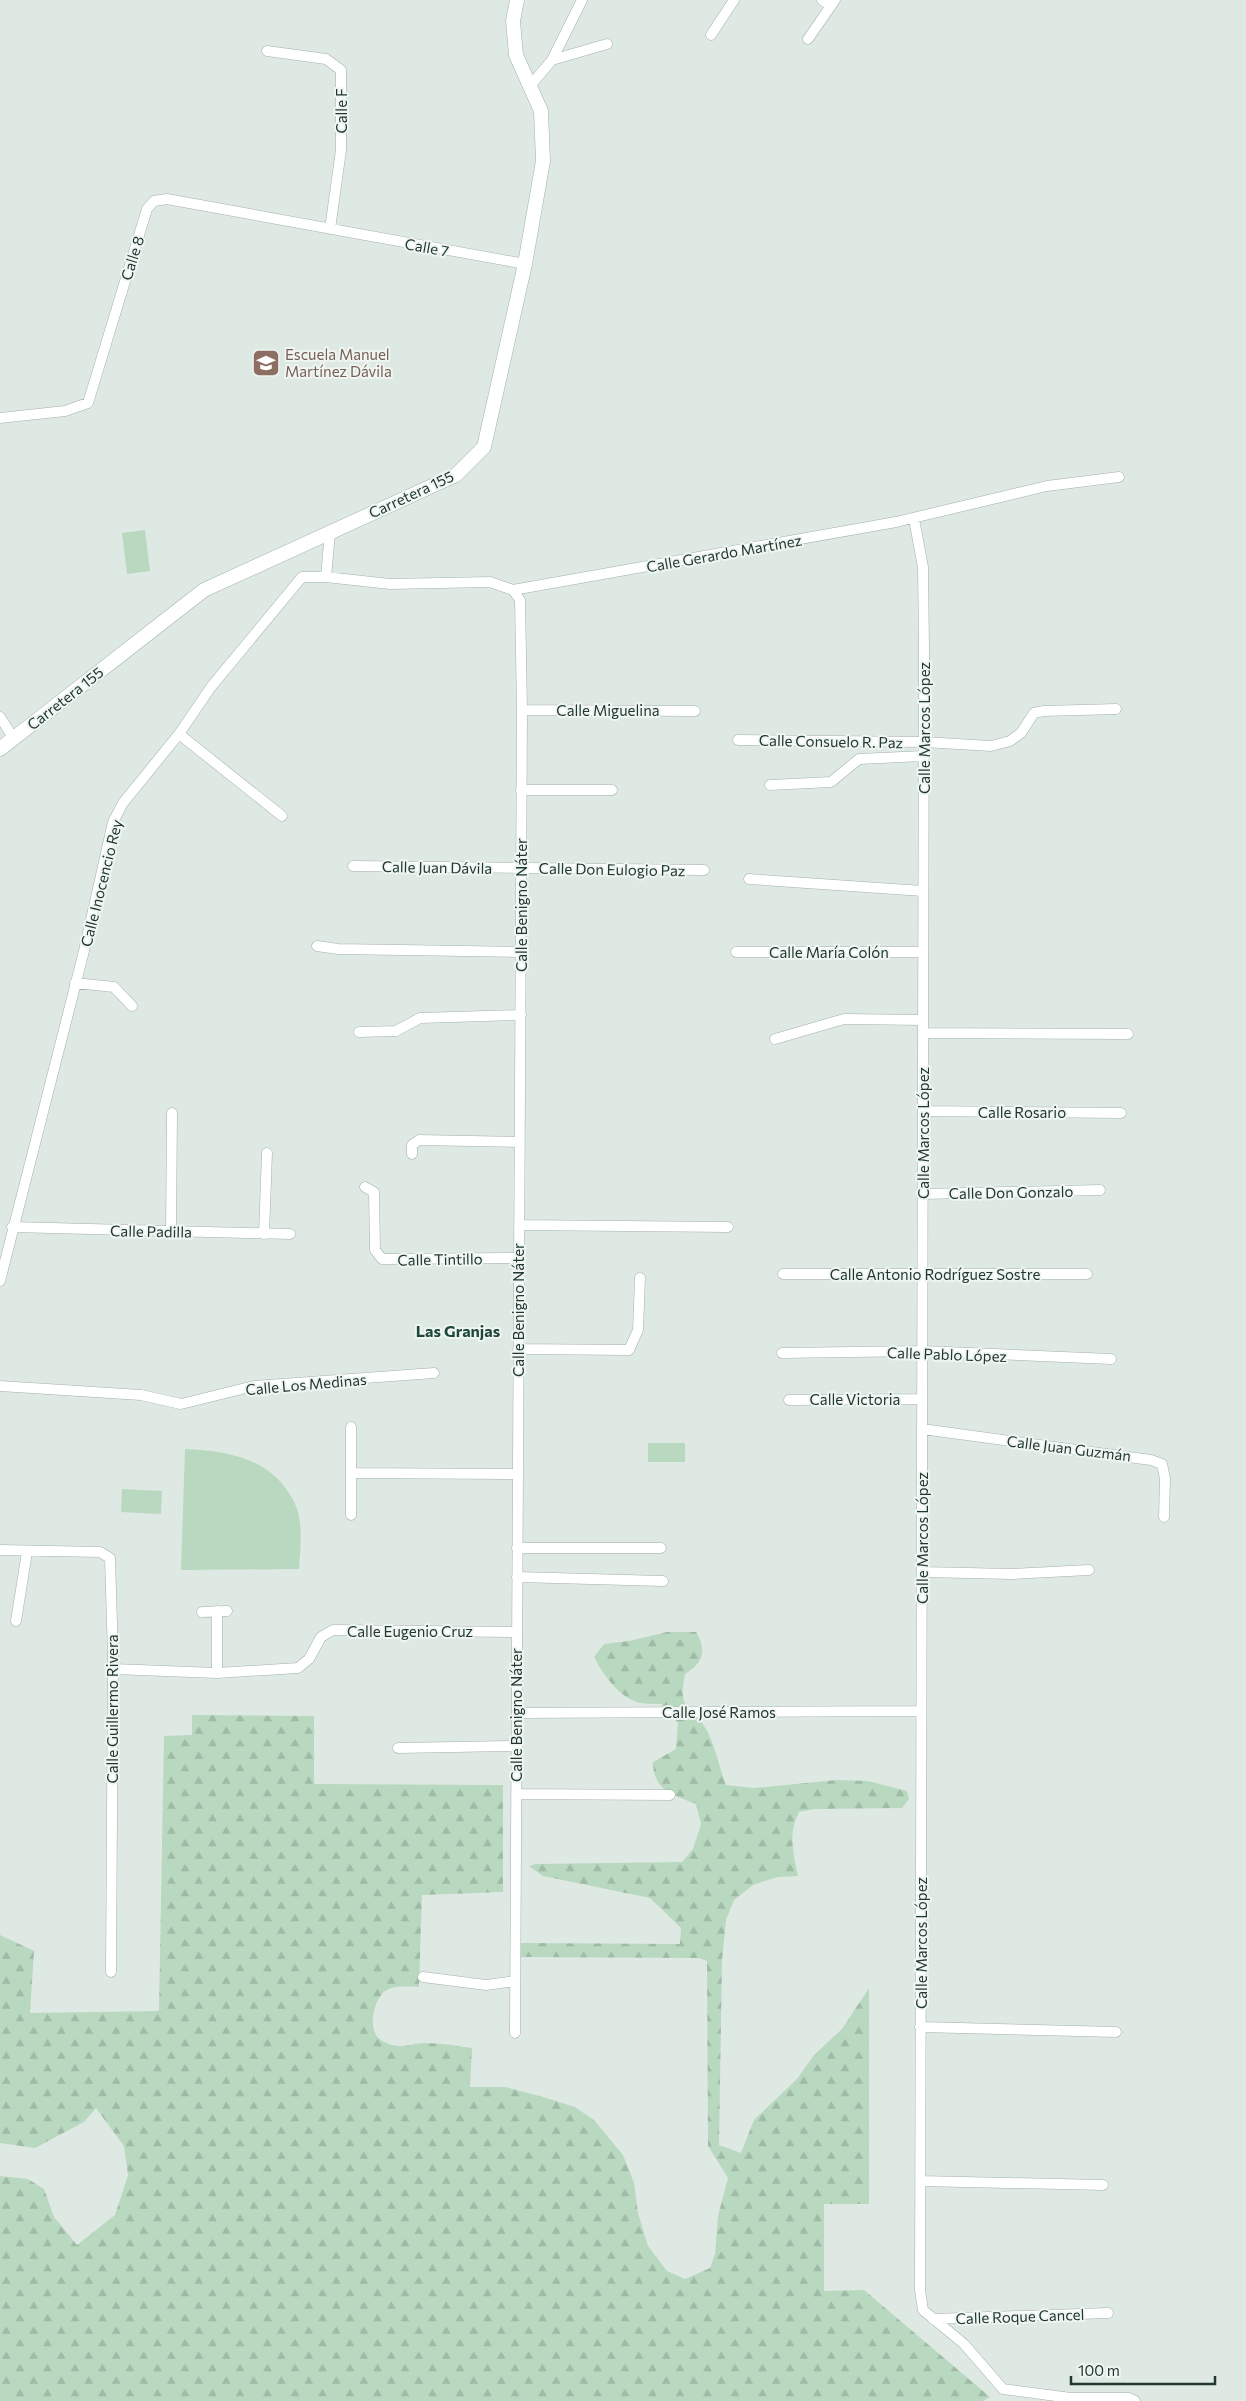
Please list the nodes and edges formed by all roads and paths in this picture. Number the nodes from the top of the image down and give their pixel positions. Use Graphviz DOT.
graph roads {
  1 [pos="517,0"];
  2 [pos="582,0"];
  3 [pos="734,0"];
  4 [pos="822,0"];
  5 [pos="833,3"];
  6 [pos="711,35"];
  7 [pos="808,39"];
  8 [pos="607,44"];
  9 [pos="268,51"];
  10 [pos="552,60"];
  11 [pos="530,86"];
  12 [pos="330,229"];
  13 [pos="525,264"];
  14 [pos="0,418"];
  15 [pos="1119,477"];
  16 [pos="914,519"];
  17 [pos="330,532"];
  18 [pos="326,577"];
  19 [pos="513,590"];
  20 [pos="1116,709"];
  21 [pos="522,710"];
  22 [pos="695,711"];
  23 [pos="0,717"];
  24 [pos="179,734"];
  25 [pos="14,738"];
  26 [pos="738,740"];
  27 [pos="924,742"];
  28 [pos="0,749"];
  29 [pos="924,756"];
  30 [pos="770,784"];
  31 [pos="521,790"];
  32 [pos="612,790"];
  33 [pos="282,816"];
  34 [pos="353,866"];
  35 [pos="520,868"];
  36 [pos="704,870"];
  37 [pos="750,878"];
  38 [pos="923,891"];
  39 [pos="317,946"];
  40 [pos="520,952"];
  41 [pos="736,952"];
  42 [pos="923,952"];
  43 [pos="75,983"];
  44 [pos="132,1006"];
  45 [pos="521,1015"];
  46 [pos="923,1020"];
  47 [pos="359,1032"];
  48 [pos="923,1033"];
  49 [pos="1128,1034"];
  50 [pos="775,1038"];
  51 [pos="923,1111"];
  52 [pos="172,1113"];
  53 [pos="1122,1113"];
  54 [pos="520,1142"];
  55 [pos="267,1152"];
  56 [pos="412,1154"];
  57 [pos="365,1187"];
  58 [pos="1100,1190"];
  59 [pos="923,1194"];
  60 [pos="519,1225"];
  61 [pos="12,1227"];
  62 [pos="728,1227"];
  63 [pos="171,1231"];
  64 [pos="264,1234"];
  65 [pos="290,1234"];
  66 [pos="518,1258"];
  67 [pos="783,1274"];
  68 [pos="922,1274"];
  69 [pos="1087,1274"];
  70 [pos="640,1278"];
  71 [pos="0,1281"];
  72 [pos="518,1349"];
  73 [pos="922,1351"];
  74 [pos="782,1353"];
  75 [pos="1111,1359"];
  76 [pos="434,1373"];
  77 [pos="0,1386"];
  78 [pos="922,1399"];
  79 [pos="789,1400"];
  80 [pos="350,1428"];
  81 [pos="922,1429"];
  82 [pos="351,1473"];
  83 [pos="518,1474"];
  84 [pos="351,1514"];
  85 [pos="1164,1517"];
  86 [pos="517,1548"];
  87 [pos="661,1548"];
  88 [pos="0,1550"];
  89 [pos="27,1552"];
  90 [pos="1089,1570"];
  91 [pos="922,1572"];
  92 [pos="517,1577"];
  93 [pos="663,1581"];
  94 [pos="202,1612"];
  95 [pos="16,1621"];
  96 [pos="516,1632"];
  97 [pos="113,1669"];
  98 [pos="217,1673"];
  99 [pos="921,1711"];
  100 [pos="517,1714"];
  101 [pos="516,1746"];
  102 [pos="398,1748"];
  103 [pos="516,1794"];
  104 [pos="670,1795"];
  105 [pos="111,1972"];
  106 [pos="423,1976"];
  107 [pos="515,1981"];
  108 [pos="920,2027"];
  109 [pos="1116,2032"];
  110 [pos="515,2033"];
  111 [pos="920,2181"];
  112 [pos="1103,2185"];
  113 [pos="1108,2313"];
  114 [pos="933,2319"];
  115 [pos="1135,2401"];
  1 -- 11 [label="street, Carretera 155"];
  2 -- 10 [label="street"];
  3 -- 6 [label="street"];
  4 -- 5 [label="street"];
  5 -- 7 [label="street"];
  8 -- 10 [label="street"];
  9 -- 12 [label="street, Calle F"];
  10 -- 11 [label="street"];
  11 -- 13 [label="street, Carretera 155"];
  12 -- 13 [label="street, Calle 7"];
  12 -- 14 [label="street, Calle 8"];
  13 -- 17 [label="street, Carretera 155"];
  15 -- 16 [label="street, Calle Gerardo Martínez"];
  16 -- 19 [label="street, Calle Gerardo Martínez"];
  16 -- 27 [label="street, Calle Marcos López"];
  17 -- 18 [label="street"];
  17 -- 25 [label="street, Carretera 155"];
  18 -- 19 [label="street, Calle Gerardo Martínez"];
  18 -- 24 [label="street, Calle Inocencio Rey"];
  19 -- 21 [label="street, Calle Benigno Náter"];
  20 -- 27 [label="street, Calle Consuelo R. Paz"];
  21 -- 22 [label="street, Calle Miguelina"];
  21 -- 31 [label="street, Calle Benigno Náter"];
  23 -- 25 [label="street"];
  24 -- 33 [label="street"];
  24 -- 43 [label="street, Calle Inocencio Rey"];
  25 -- 28 [label="street, Carretera 155"];
  26 -- 27 [label="street, Calle Consuelo R. Paz"];
  27 -- 29 [label="street, Calle Marcos López"];
  29 -- 30 [label="street"];
  29 -- 38 [label="street, Calle Marcos López"];
  31 -- 32 [label="street"];
  31 -- 35 [label="street, Calle Benigno Náter"];
  34 -- 35 [label="street, Calle Juan Dávila"];
  35 -- 36 [label="street, Calle Don Eulogio Paz"];
  35 -- 40 [label="street, Calle Benigno Náter"];
  37 -- 38 [label="street"];
  38 -- 42 [label="street, Calle Marcos López"];
  39 -- 40 [label="street"];
  40 -- 45 [label="street, Calle Benigno Náter"];
  41 -- 42 [label="street, Calle María Colón"];
  42 -- 46 [label="street, Calle Marcos López"];
  43 -- 44 [label="street"];
  43 -- 61 [label="street, Calle Inocencio Rey"];
  45 -- 47 [label="street"];
  45 -- 54 [label="street, Calle Benigno Náter"];
  46 -- 48 [label="street, Calle Marcos López"];
  46 -- 50 [label="street"];
  48 -- 49 [label="street"];
  48 -- 51 [label="street, Calle Marcos López"];
  51 -- 53 [label="street, Calle Rosario"];
  51 -- 59 [label="street, Calle Marcos López"];
  52 -- 63 [label="street"];
  54 -- 56 [label="street"];
  54 -- 60 [label="street, Calle Benigno Náter"];
  55 -- 64 [label="street"];
  57 -- 66 [label="street, Calle Tintillo"];
  58 -- 59 [label="street, Calle Don Gonzalo"];
  59 -- 68 [label="street, Calle Marcos López"];
  60 -- 62 [label="street"];
  60 -- 66 [label="street, Calle Benigno Náter"];
  61 -- 63 [label="street, Calle Padilla"];
  61 -- 71 [label="street, Calle Inocencio Rey"];
  63 -- 64 [label="street, Calle Padilla"];
  64 -- 65 [label="street, Calle Padilla"];
  66 -- 72 [label="street, Calle Benigno Náter"];
  67 -- 68 [label="street, Calle Antonio Rodríguez Sostre"];
  68 -- 69 [label="street, Calle Antonio Rodríguez Sostre"];
  68 -- 73 [label="street, Calle Marcos López"];
  70 -- 72 [label="street"];
  72 -- 83 [label="street, Calle Benigno Náter"];
  73 -- 74 [label="street, Calle Pablo López"];
  73 -- 75 [label="street, Calle Pablo López"];
  73 -- 78 [label="street, Calle Marcos López"];
  76 -- 77 [label="street, Calle Los Medinas"];
  78 -- 79 [label="street, Calle Victoria"];
  78 -- 81 [label="street, Calle Marcos López"];
  80 -- 82 [label="street"];
  81 -- 85 [label="street, Calle Juan Guzmán"];
  81 -- 91 [label="street, Calle Marcos López"];
  82 -- 83 [label="street"];
  82 -- 84 [label="street"];
  83 -- 86 [label="street, Calle Benigno Náter"];
  86 -- 87 [label="street"];
  86 -- 92 [label="street, Calle Benigno Náter"];
  88 -- 89 [label="street, Calle Guillermo Rivera"];
  89 -- 95 [label="street"];
  89 -- 97 [label="street, Calle Guillermo Rivera"];
  90 -- 91 [label="street"];
  91 -- 99 [label="street, Calle Marcos López"];
  92 -- 93 [label="street"];
  92 -- 96 [label="street, Calle Benigno Náter"];
  94 -- 98 [label="street"];
  96 -- 98 [label="street, Calle Eugenio Cruz"];
  96 -- 100 [label="street, Calle Benigno Náter"];
  97 -- 98 [label="street, Calle Eugenio Cruz"];
  97 -- 105 [label="street, Calle Guillermo Rivera"];
  99 -- 100 [label="street, Calle José Ramos"];
  99 -- 108 [label="street, Calle Marcos López"];
  100 -- 101 [label="street, Calle Benigno Náter"];
  101 -- 102 [label="street"];
  101 -- 103 [label="street, Calle Benigno Náter"];
  103 -- 104 [label="street"];
  103 -- 107 [label="street, Calle Benigno Náter"];
  106 -- 107 [label="street"];
  107 -- 110 [label="street, Calle Benigno Náter"];
  108 -- 109 [label="street"];
  108 -- 111 [label="street, Calle Marcos López"];
  111 -- 112 [label="street"];
  111 -- 114 [label="street, Calle Marcos López"];
  113 -- 114 [label="street, Calle Roque Cancel"];
  114 -- 115 [label="street, Calle Marcos López"];
}
